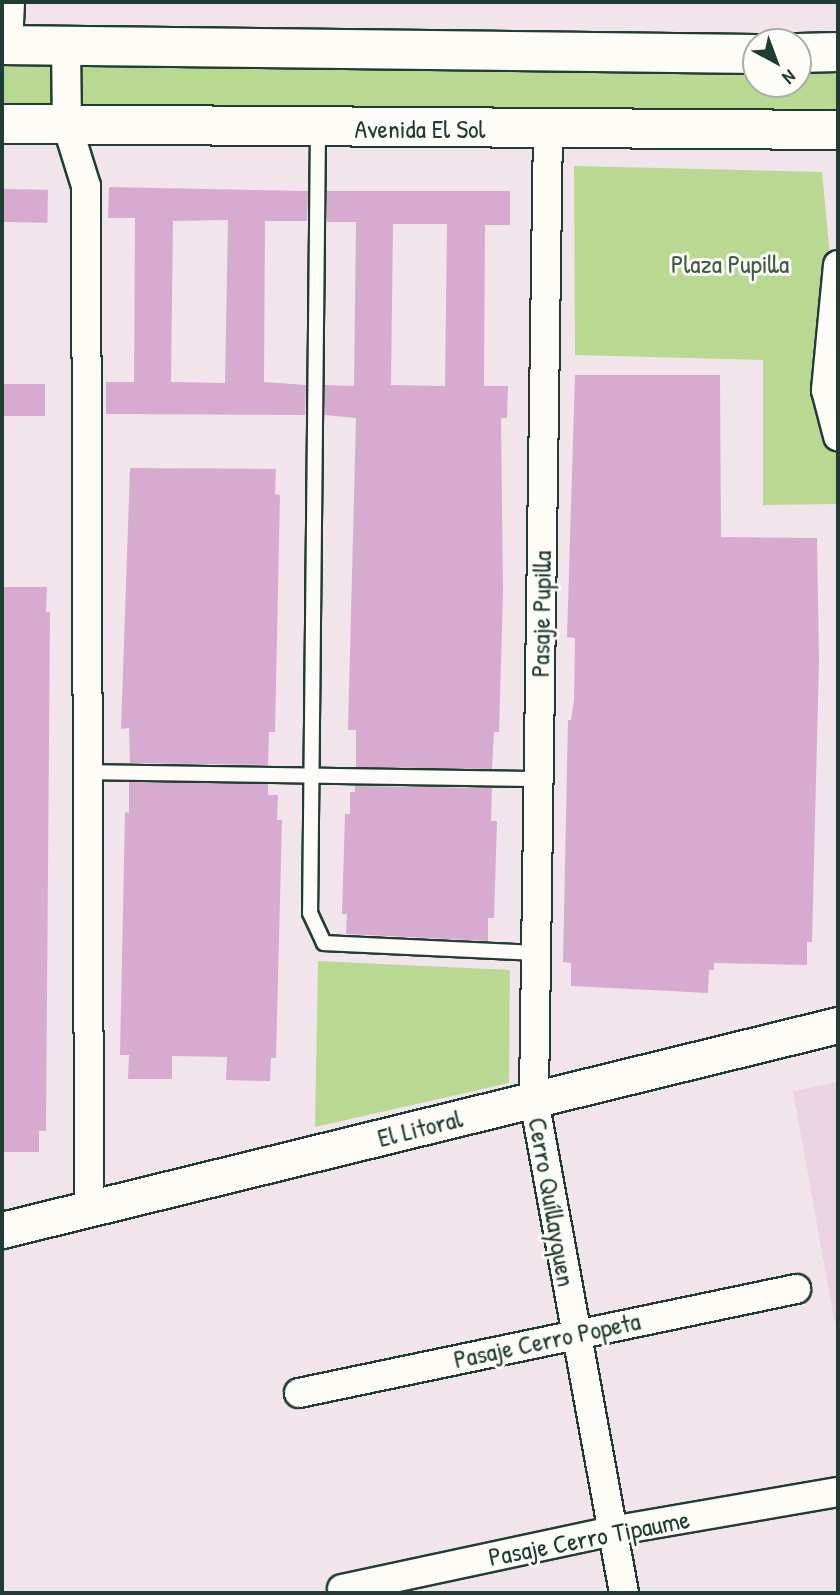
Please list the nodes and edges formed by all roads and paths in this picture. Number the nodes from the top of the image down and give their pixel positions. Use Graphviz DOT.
graph roads {
  1 [pos="10,2"];
  2 [pos="5,45"];
  3 [pos="66,45"];
  4 [pos="838,52"];
  5 [pos="812,53"];
  6 [pos="742,54"];
  7 [pos="2,124"];
  8 [pos="67,125"];
  9 [pos="548,128"];
  10 [pos="318,129"];
  11 [pos="838,130"];
  12 [pos="838,265"];
  13 [pos="838,436"];
  14 [pos="88,772"];
  15 [pos="311,775"];
  16 [pos="539,779"];
  17 [pos="536,953"];
  18 [pos="838,1026"];
  19 [pos="534,1100"];
  20 [pos="89,1208"];
  21 [pos="2,1230"];
  22 [pos="796,1289"];
  23 [pos="574,1333"];
  24 [pos="299,1393"];
  25 [pos="838,1492"];
  26 [pos="612,1531"];
  27 [pos="342,1588"];
  28 [pos="624,1593"];
  1 -- 2 [label="street"];
  2 -- 3 [label="main road"];
  3 -- 6 [label="main road"];
  3 -- 8 [label="street"];
  4 -- 5 [label="main road"];
  7 -- 8 [label="main road, Avenida El Sol"];
  8 -- 10 [label="main road, Avenida El Sol"];
  8 -- 14 [label="street"];
  9 -- 10 [label="main road, Avenida El Sol"];
  9 -- 11 [label="main road, Avenida El Sol"];
  9 -- 16 [label="street, Pasaje Pupilla"];
  10 -- 15 [label="lane"];
  12 -- 13 [label="street"];
  14 -- 15 [label="lane"];
  14 -- 20 [label="street"];
  15 -- 16 [label="lane"];
  15 -- 17 [label="lane"];
  16 -- 17 [label="street, Pasaje Pupilla"];
  17 -- 19 [label="street, Pasaje Pupilla"];
  18 -- 19 [label="street, El Litoral"];
  19 -- 20 [label="street, El Litoral"];
  19 -- 23 [label="street, Cerro Quíllayquen"];
  20 -- 21 [label="street, El Litoral"];
  22 -- 23 [label="street, Pasaje Cerro Popeta"];
  23 -- 24 [label="street, Pasaje Cerro Popeta"];
  23 -- 26 [label="street, Cerro Quíllayquen"];
  25 -- 26 [label="street, Pasaje Cerro Tipaume"];
  26 -- 27 [label="street, Pasaje Cerro Tipaume"];
  26 -- 28 [label="street, Cerro Quíllayquen"];
}
